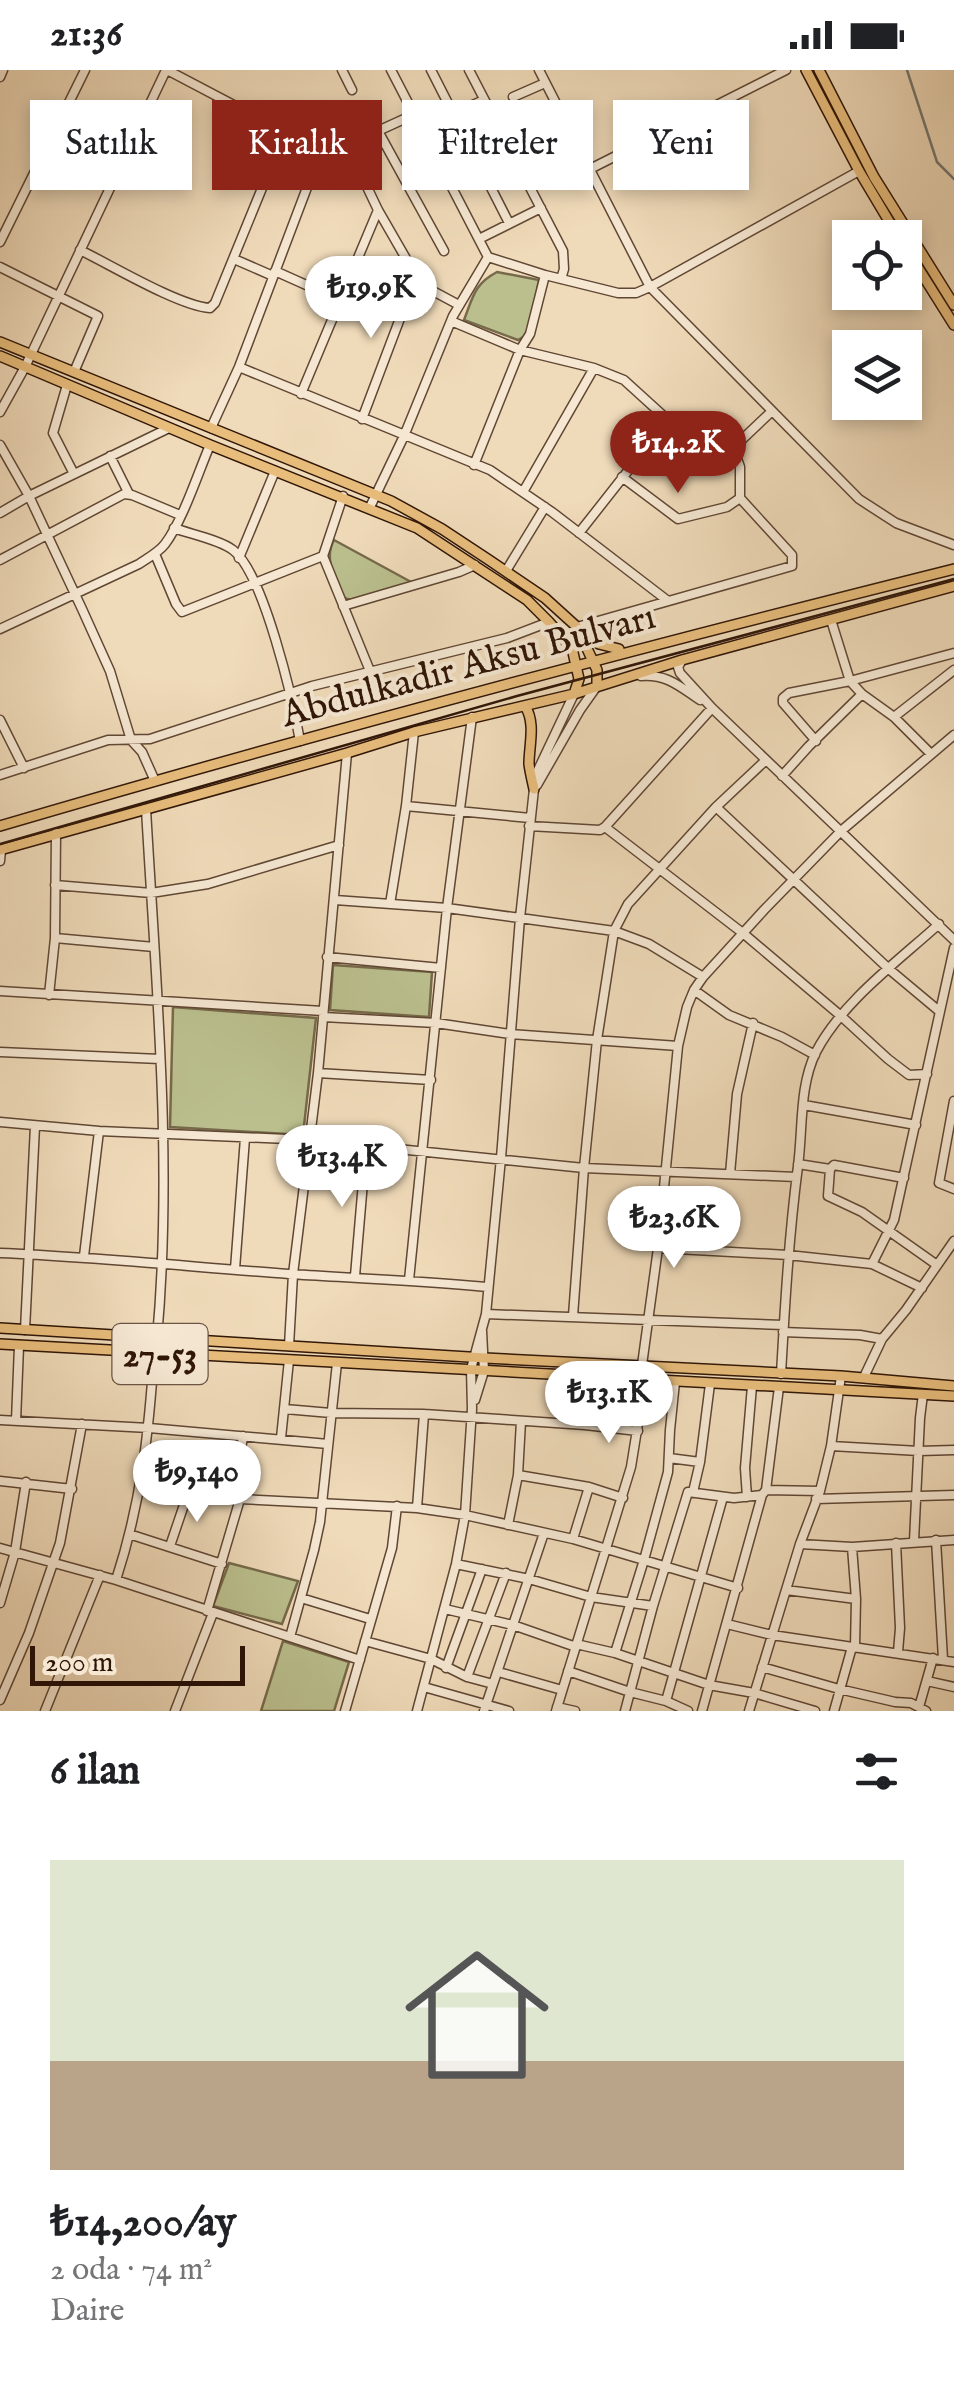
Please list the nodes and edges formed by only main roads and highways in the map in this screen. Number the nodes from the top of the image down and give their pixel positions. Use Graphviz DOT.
graph roads {
  1 [pos="806,70"];
  2 [pos="819,70"];
  3 [pos="888,220"];
  4 [pos="922,274"];
  5 [pos="954,306"];
  6 [pos="954,325"];
  7 [pos="0,342"];
  8 [pos="0,356"];
  9 [pos="954,569"];
  10 [pos="954,586"];
  11 [pos="577,627"];
  12 [pos="637,648"];
  13 [pos="593,660"];
  14 [pos="576,664"];
  15 [pos="597,686"];
  16 [pos="574,694"];
  17 [pos="524,706"];
  18 [pos="534,789"];
  19 [pos="0,826"];
  20 [pos="0,850"];
  21 [pos="0,1328"];
  22 [pos="0,1344"];
  23 [pos="954,1386"];
  24 [pos="954,1396"];
  1 -- 3 [label="main road"];
  2 -- 5 [label="main road"];
  4 -- 6 [label="main road"];
  7 -- 11 [label="main road"];
  8 -- 14 [label="main road"];
  9 -- 12 [label="main road, Abdulkadir Aksu Bulvarı"];
  10 -- 15 [label="main road"];
  11 -- 12 [label="main road"];
  11 -- 13 [label="main road"];
  12 -- 13 [label="main road, Abdulkadir Aksu Bulvarı"];
  13 -- 14 [label="main road, Abdulkadir Aksu Bulvarı"];
  13 -- 15 [label="main road"];
  14 -- 16 [label="main road"];
  14 -- 19 [label="main road, Abdulkadir Aksu Bulvarı"];
  15 -- 16 [label="main road"];
  16 -- 17 [label="main road"];
  17 -- 18 [label="main road"];
  17 -- 20 [label="main road"];
  21 -- 23 [label="main road"];
  22 -- 24 [label="main road, 27-53"];
}
